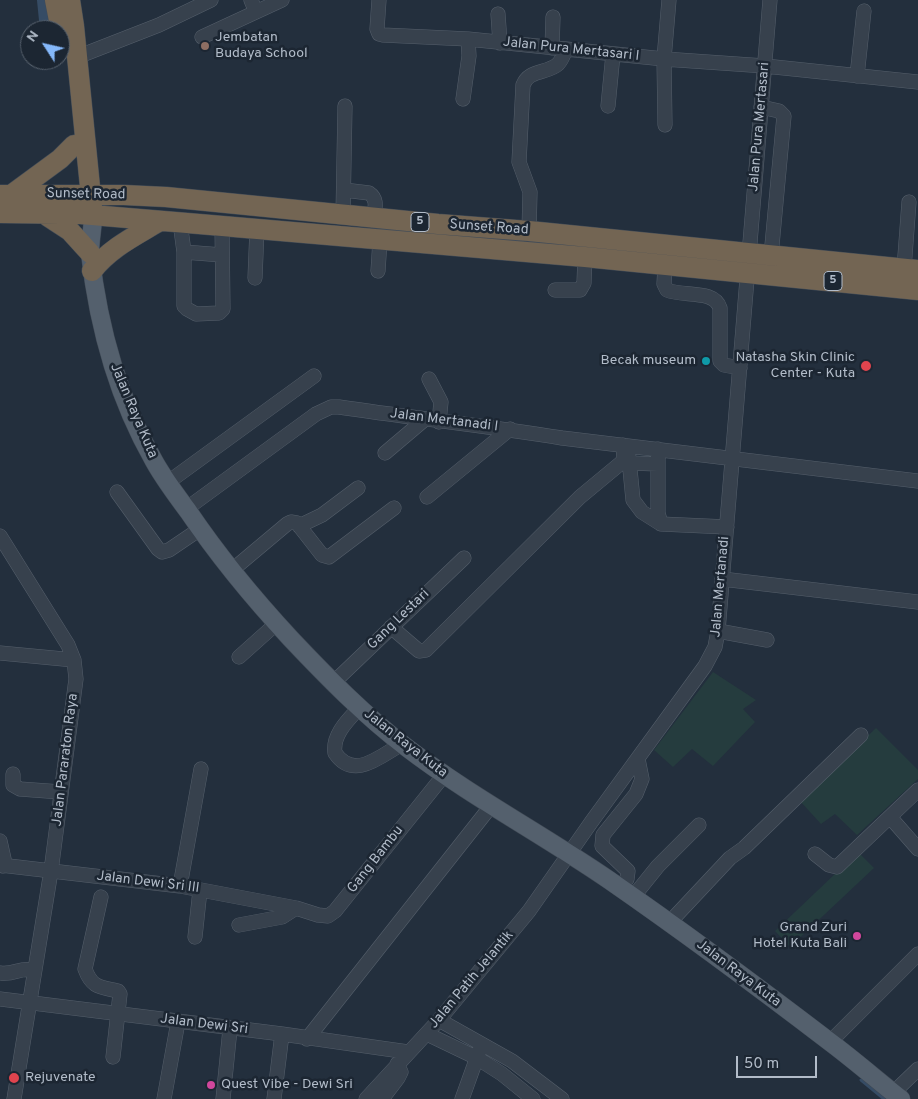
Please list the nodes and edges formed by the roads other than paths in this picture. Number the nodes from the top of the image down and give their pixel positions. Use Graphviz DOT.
graph roads {
  1 [pos="55,0"];
  2 [pos="70,0"];
  3 [pos="211,0"];
  4 [pos="282,0"];
  5 [pos="379,0"];
  6 [pos="670,0"];
  7 [pos="770,0"];
  8 [pos="254,6"];
  9 [pos="864,11"];
  10 [pos="498,14"];
  11 [pos="554,17"];
  12 [pos="202,37"];
  13 [pos="468,40"];
  14 [pos="500,43"];
  15 [pos="559,48"];
  16 [pos="613,54"];
  17 [pos="77,57"];
  18 [pos="664,59"];
  19 [pos="765,66"];
  20 [pos="857,76"];
  21 [pos="918,82"];
  22 [pos="463,100"];
  23 [pos="345,106"];
  24 [pos="608,106"];
  25 [pos="761,107"];
  26 [pos="665,125"];
  27 [pos="74,145"];
  28 [pos="344,190"];
  29 [pos="84,194"];
  30 [pos="6,195"];
  31 [pos="909,202"];
  32 [pos="0,213"];
  33 [pos="44,214"];
  34 [pos="86,215"];
  35 [pos="343,215"];
  36 [pos="374,218"];
  37 [pos="160,221"];
  38 [pos="180,222"];
  39 [pos="449,225"];
  40 [pos="222,226"];
  41 [pos="257,229"];
  42 [pos="530,231"];
  43 [pos="913,231"];
  44 [pos="380,240"];
  45 [pos="448,245"];
  46 [pos="184,252"];
  47 [pos="749,253"];
  48 [pos="222,255"];
  49 [pos="91,256"];
  50 [pos="771,256"];
  51 [pos="585,257"];
  52 [pos="665,265"];
  53 [pos="911,270"];
  54 [pos="378,271"];
  55 [pos="748,273"];
  56 [pos="255,278"];
  57 [pos="555,290"];
  58 [pos="918,290"];
  59 [pos="740,368"];
  60 [pos="314,376"];
  61 [pos="430,379"];
  62 [pos="424,420"];
  63 [pos="439,422"];
  64 [pos="510,429"];
  65 [pos="626,446"];
  66 [pos="658,449"];
  67 [pos="385,453"];
  68 [pos="732,460"];
  69 [pos="629,463"];
  70 [pos="658,464"];
  71 [pos="918,480"];
  72 [pos="168,483"];
  73 [pos="358,488"];
  74 [pos="117,492"];
  75 [pos="427,497"];
  76 [pos="394,508"];
  77 [pos="186,510"];
  78 [pos="661,524"];
  79 [pos="299,526"];
  80 [pos="727,527"];
  81 [pos="200,529"];
  82 [pos="0,536"];
  83 [pos="464,558"];
  84 [pos="231,571"];
  85 [pos="722,579"];
  86 [pos="918,602"];
  87 [pos="277,623"];
  88 [pos="391,627"];
  89 [pos="718,631"];
  90 [pos="767,640"];
  91 [pos="0,653"];
  92 [pos="239,657"];
  93 [pos="74,660"];
  94 [pos="333,683"];
  95 [pos="359,708"];
  96 [pos="861,735"];
  97 [pos="402,744"];
  98 [pos="638,759"];
  99 [pos="201,769"];
  100 [pos="12,774"];
  101 [pos="444,775"];
  102 [pos="918,790"];
  103 [pos="61,792"];
  104 [pos="491,806"];
  105 [pos="890,817"];
  106 [pos="699,825"];
  107 [pos="0,841"];
  108 [pos="918,849"];
  109 [pos="569,854"];
  110 [pos="815,854"];
  111 [pos="2,866"];
  112 [pos="51,871"];
  113 [pos="180,886"];
  114 [pos="200,890"];
  115 [pos="626,893"];
  116 [pos="101,897"];
  117 [pos="296,908"];
  118 [pos="670,924"];
  119 [pos="239,926"];
  120 [pos="195,937"];
  121 [pos="918,954"];
  122 [pos="34,970"];
  123 [pos="0,973"];
  124 [pos="0,999"];
  125 [pos="30,1003"];
  126 [pos="118,1014"];
  127 [pos="439,1020"];
  128 [pos="178,1022"];
  129 [pos="230,1029"];
  130 [pos="282,1034"];
  131 [pos="427,1034"];
  132 [pos="307,1039"];
  133 [pos="830,1042"];
  134 [pos="482,1044"];
  135 [pos="390,1050"];
  136 [pos="408,1052"];
  137 [pos="113,1057"];
  138 [pos="477,1058"];
  139 [pos="396,1065"];
  140 [pos="918,1068"];
  141 [pos="897,1096"];
  142 [pos="14,1099"];
  143 [pos="164,1099"];
  144 [pos="223,1099"];
  145 [pos="274,1099"];
  146 [pos="366,1099"];
  147 [pos="382,1099"];
  148 [pos="462,1099"];
  149 [pos="533,1099"];
  150 [pos="562,1099"];
  1 -- 27 [label="highway"];
  2 -- 17 [label="highway"];
  3 -- 17 [label="street"];
  4 -- 8 [label="street"];
  5 -- 13 [label="street, Jalan Pura Mertasari I"];
  6 -- 18 [label="street"];
  7 -- 19 [label="street, Jalan Pura Mertasari"];
  8 -- 12 [label="street"];
  9 -- 20 [label="street"];
  10 -- 14 [label="street"];
  11 -- 15 [label="street"];
  13 -- 14 [label="street, Jalan Pura Mertasari I"];
  13 -- 22 [label="street"];
  14 -- 15 [label="street, Jalan Pura Mertasari I"];
  15 -- 16 [label="street, Jalan Pura Mertasari I"];
  15 -- 42 [label="street"];
  16 -- 18 [label="street, Jalan Pura Mertasari I"];
  16 -- 24 [label="street"];
  17 -- 29 [label="highway"];
  18 -- 19 [label="street, Jalan Pura Mertasari I"];
  18 -- 26 [label="street"];
  19 -- 20 [label="street, Jalan Pura Mertasari I"];
  19 -- 25 [label="street, Jalan Pura Mertasari"];
  20 -- 21 [label="street, Jalan Pura Mertasari I"];
  23 -- 28 [label="street"];
  25 -- 47 [label="street, Jalan Pura Mertasari"];
  25 -- 50 [label="street"];
  27 -- 29 [label="highway"];
  27 -- 30 [label="highway"];
  28 -- 35 [label="street"];
  28 -- 36 [label="street"];
  29 -- 30 [label="highway, Sunset Road"];
  29 -- 34 [label="highway"];
  29 -- 35 [label="highway, Sunset Road / 5"];
  31 -- 43 [label="street"];
  32 -- 33 [label="highway, Sunset Road"];
  33 -- 34 [label="highway, Sunset Road"];
  33 -- 49 [label="highway"];
  34 -- 37 [label="highway, Sunset Road / 5"];
  34 -- 49 [label="main road, Jalan Raya Kuta"];
  35 -- 36 [label="highway, Sunset Road / 5"];
  36 -- 39 [label="highway, Sunset Road / 5"];
  37 -- 38 [label="highway, Sunset Road / 5"];
  37 -- 49 [label="highway"];
  38 -- 40 [label="highway, Sunset Road / 5"];
  38 -- 46 [label="street"];
  39 -- 42 [label="highway, Sunset Road / 5"];
  39 -- 45 [label="highway"];
  40 -- 41 [label="highway, Sunset Road / 5"];
  40 -- 48 [label="street"];
  41 -- 44 [label="highway, Sunset Road / 5"];
  41 -- 56 [label="street"];
  42 -- 47 [label="highway, Sunset Road / 5"];
  43 -- 53 [label="street"];
  44 -- 45 [label="highway, Sunset Road / 5"];
  44 -- 54 [label="street"];
  45 -- 51 [label="highway, Sunset Road / 5"];
  46 -- 48 [label="street"];
  46 -- 48 [label="street"];
  47 -- 50 [label="highway, Sunset Road / 5"];
  47 -- 55 [label="street, Jalan Pura Mertasari"];
  49 -- 72 [label="main road, Jalan Raya Kuta"];
  50 -- 53 [label="highway, Sunset Road / 5"];
  51 -- 52 [label="highway, Sunset Road / 5"];
  51 -- 57 [label="street"];
  52 -- 55 [label="highway, Sunset Road / 5"];
  52 -- 59 [label="street"];
  55 -- 58 [label="highway, Sunset Road / 5"];
  55 -- 59 [label="street, Jalan Mertanadi"];
  59 -- 68 [label="street, Jalan Mertanadi"];
  60 -- 72 [label="street"];
  61 -- 63 [label="street"];
  62 -- 63 [label="street, Jalan Mertanadi I"];
  62 -- 67 [label="street"];
  62 -- 77 [label="street, Jalan Mertanadi I"];
  63 -- 64 [label="street, Jalan Mertanadi I"];
  64 -- 65 [label="street, Jalan Mertanadi I"];
  64 -- 75 [label="street"];
  65 -- 66 [label="street, Jalan Mertanadi I"];
  65 -- 69 [label="street"];
  65 -- 88 [label="street"];
  66 -- 68 [label="street, Jalan Mertanadi I"];
  66 -- 70 [label="street"];
  68 -- 71 [label="street, Jalan Mertanadi I"];
  68 -- 80 [label="street, Jalan Mertanadi"];
  69 -- 70 [label="street"];
  69 -- 78 [label="street"];
  70 -- 78 [label="street"];
  72 -- 77 [label="main road, Jalan Raya Kuta"];
  73 -- 79 [label="street"];
  74 -- 81 [label="street"];
  76 -- 79 [label="street"];
  77 -- 81 [label="main road, Jalan Raya Kuta"];
  78 -- 80 [label="street"];
  79 -- 84 [label="street"];
  80 -- 85 [label="street, Jalan Mertanadi"];
  81 -- 84 [label="main road, Jalan Raya Kuta"];
  82 -- 93 [label="street, Jalan Pararaton Raya"];
  83 -- 88 [label="street, Gang Lestari"];
  84 -- 87 [label="main road, Jalan Raya Kuta"];
  85 -- 86 [label="street"];
  85 -- 89 [label="street, Jalan Mertanadi"];
  87 -- 92 [label="street"];
  87 -- 94 [label="main road, Jalan Raya Kuta"];
  88 -- 94 [label="street, Gang Lestari"];
  89 -- 90 [label="street"];
  89 -- 98 [label="street, Jalan Mertanadi"];
  91 -- 93 [label="street"];
  93 -- 103 [label="street, Jalan Pararaton Raya"];
  94 -- 95 [label="main road, Jalan Raya Kuta"];
  95 -- 97 [label="main road, Jalan Raya Kuta"];
  95 -- 97 [label="street"];
  96 -- 118 [label="street"];
  97 -- 101 [label="main road, Jalan Raya Kuta"];
  98 -- 109 [label="street, Jalan Mertanadi"];
  98 -- 115 [label="street"];
  99 -- 113 [label="street"];
  100 -- 103 [label="street"];
  101 -- 104 [label="main road, Jalan Raya Kuta"];
  101 -- 117 [label="street, Gang Bambu"];
  102 -- 105 [label="street"];
  103 -- 112 [label="street, Jalan Pararaton Raya"];
  104 -- 109 [label="main road, Jalan Raya Kuta"];
  104 -- 132 [label="street"];
  105 -- 108 [label="street"];
  105 -- 110 [label="street"];
  106 -- 115 [label="street"];
  107 -- 111 [label="street"];
  109 -- 115 [label="main road, Jalan Raya Kuta"];
  109 -- 127 [label="street, Jalan Patih Jelantik"];
  111 -- 112 [label="street, Jalan Dewi Sri III"];
  112 -- 113 [label="street, Jalan Dewi Sri III"];
  112 -- 122 [label="street, Jalan Pararaton Raya"];
  113 -- 114 [label="street, Jalan Dewi Sri III"];
  114 -- 117 [label="street, Jalan Dewi Sri III"];
  114 -- 120 [label="street"];
  115 -- 118 [label="main road, Jalan Raya Kuta"];
  116 -- 126 [label="street"];
  117 -- 119 [label="street"];
  118 -- 133 [label="main road, Jalan Raya Kuta"];
  121 -- 133 [label="street"];
  122 -- 123 [label="street"];
  122 -- 125 [label="street, Jalan Pararaton Raya"];
  124 -- 125 [label="street, Jalan Dewi Sri"];
  125 -- 126 [label="street, Jalan Dewi Sri"];
  125 -- 142 [label="street, Jalan Pararaton Raya"];
  126 -- 128 [label="street, Jalan Dewi Sri"];
  126 -- 137 [label="street"];
  127 -- 131 [label="street, Jalan Patih Jelantik"];
  127 -- 134 [label="street"];
  128 -- 129 [label="street, Jalan Dewi Sri"];
  128 -- 143 [label="street"];
  129 -- 130 [label="street, Jalan Dewi Sri"];
  129 -- 144 [label="street"];
  130 -- 132 [label="street, Jalan Dewi Sri"];
  130 -- 145 [label="street"];
  131 -- 136 [label="street, Jalan Patih Jelantik"];
  131 -- 138 [label="street"];
  132 -- 135 [label="street, Jalan Dewi Sri"];
  133 -- 141 [label="main road, Jalan Raya Kuta"];
  134 -- 138 [label="street"];
  134 -- 150 [label="street"];
  135 -- 136 [label="street, Jalan Dewi Sri"];
  135 -- 139 [label="street"];
  136 -- 139 [label="street, Jalan Patih Jelantik"];
  138 -- 148 [label="street"];
  138 -- 149 [label="street"];
  139 -- 146 [label="street, Jalan Patih Jelantik"];
  139 -- 147 [label="street"];
  140 -- 141 [label="street"];
}
